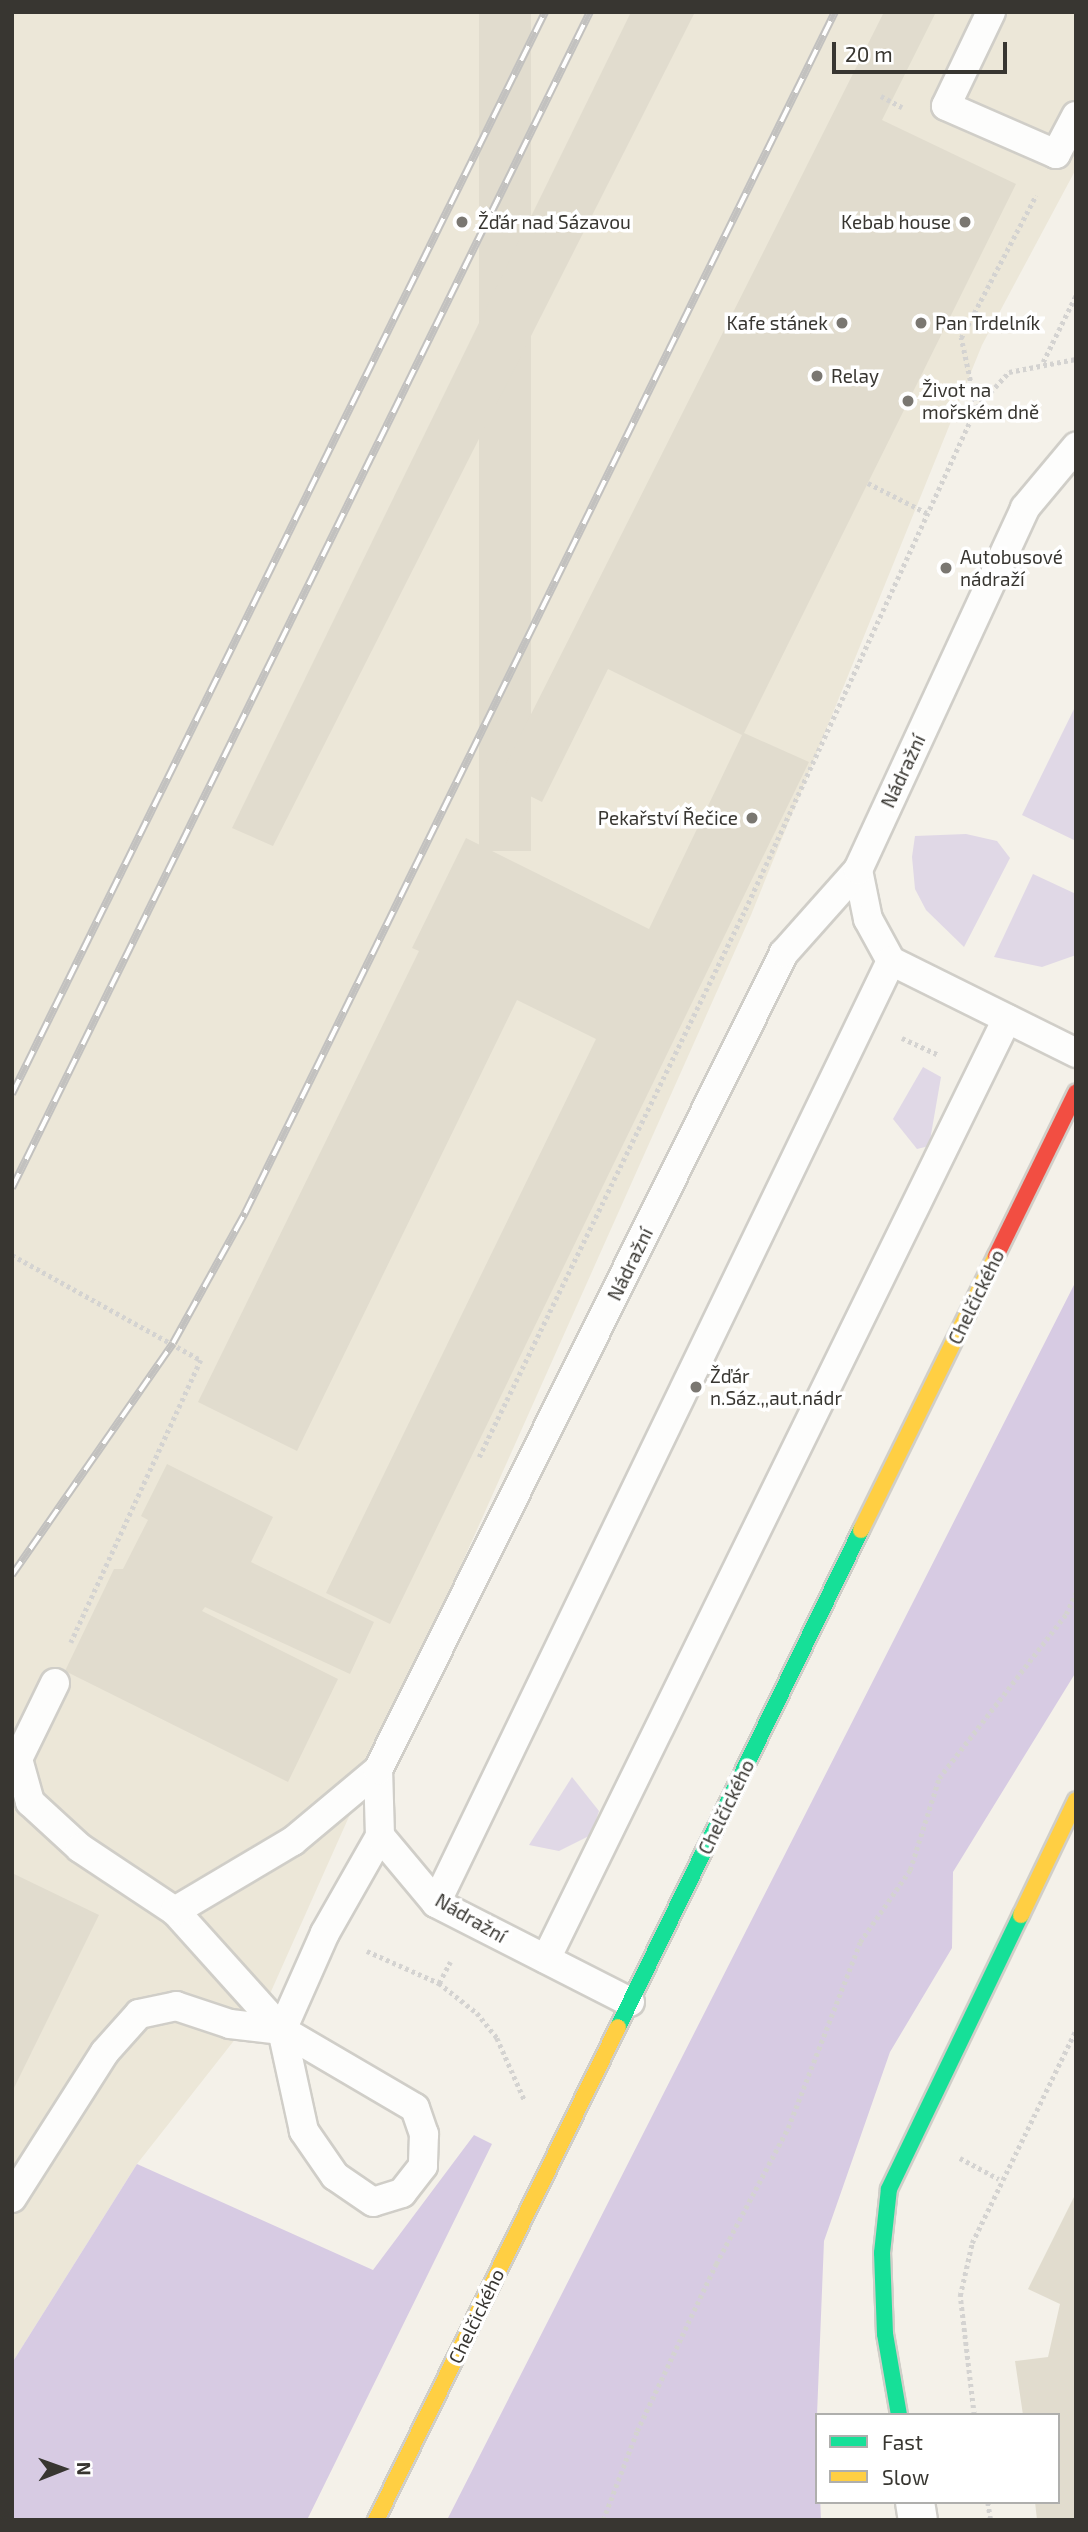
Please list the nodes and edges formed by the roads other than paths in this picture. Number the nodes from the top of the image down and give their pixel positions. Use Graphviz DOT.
graph roads {
  1 [pos="991,12"];
  2 [pos="1076,116"];
  3 [pos="1076,447"];
  4 [pos="858,870"];
  5 [pos="891,961"];
  6 [pos="1007,1019"];
  7 [pos="1076,1053"];
  8 [pos="1076,1093"];
  9 [pos="55,1683"];
  10 [pos="378,1770"];
  11 [pos="18,1782"];
  12 [pos="1076,1800"];
  13 [pos="380,1836"];
  14 [pos="436,1903"];
  15 [pos="175,1910"];
  16 [pos="546,1959"];
  17 [pos="630,2002"];
  18 [pos="282,2030"];
  19 [pos="12,2198"];
  20 [pos="899,2413"];
  21 [pos="376,2520"];
  1 -- 2 [label="lane"];
  3 -- 4 [label="lane, Nádražní"];
  4 -- 5 [label="lane"];
  4 -- 10 [label="lane, Nádražní"];
  5 -- 6 [label="lane"];
  5 -- 14 [label="lane"];
  6 -- 7 [label="lane"];
  6 -- 16 [label="lane"];
  8 -- 17 [label="street, Chelčického"];
  9 -- 11 [label="lane"];
  10 -- 13 [label="lane, Nádražní"];
  10 -- 15 [label="lane"];
  11 -- 15 [label="lane"];
  12 -- 20 [label="street"];
  13 -- 14 [label="lane, Nádražní"];
  13 -- 18 [label="lane"];
  14 -- 16 [label="lane, Nádražní"];
  15 -- 18 [label="lane"];
  16 -- 17 [label="lane, Nádražní"];
  17 -- 21 [label="street, Chelčického"];
  18 -- 18 [label="lane"];
  18 -- 19 [label="lane"];
}
